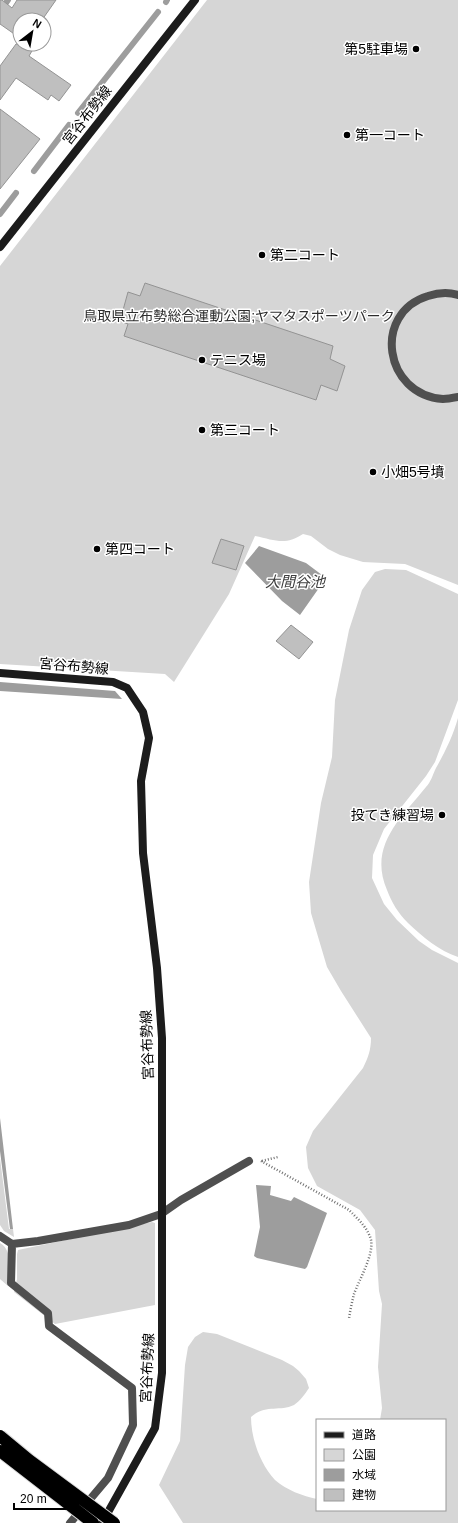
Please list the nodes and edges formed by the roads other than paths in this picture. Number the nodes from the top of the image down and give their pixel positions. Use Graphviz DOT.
graph roads {
  1 [pos="195,0"];
  2 [pos="0,247"];
  3 [pos="458,295"];
  4 [pos="458,397"];
  5 [pos="0,673"];
  6 [pos="249,1161"];
  7 [pos="161,1214"];
  8 [pos="0,1236"];
  9 [pos="12,1244"];
  10 [pos="0,1436"];
  11 [pos="0,1451"];
  12 [pos="70,1523"];
  13 [pos="93,1523"];
  14 [pos="102,1523"];
  15 [pos="114,1523"];
  1 -- 2 [label="street, 宮谷布勢線"];
  3 -- 4 [label="street"];
  5 -- 7 [label="street, 宮谷布勢線"];
  6 -- 7 [label="street"];
  7 -- 9 [label="street"];
  7 -- 14 [label="street, 宮谷布勢線"];
  8 -- 9 [label="street"];
  9 -- 12 [label="street"];
  10 -- 15 [label="highway, bridge"];
  11 -- 13 [label="highway, bridge"];
}
